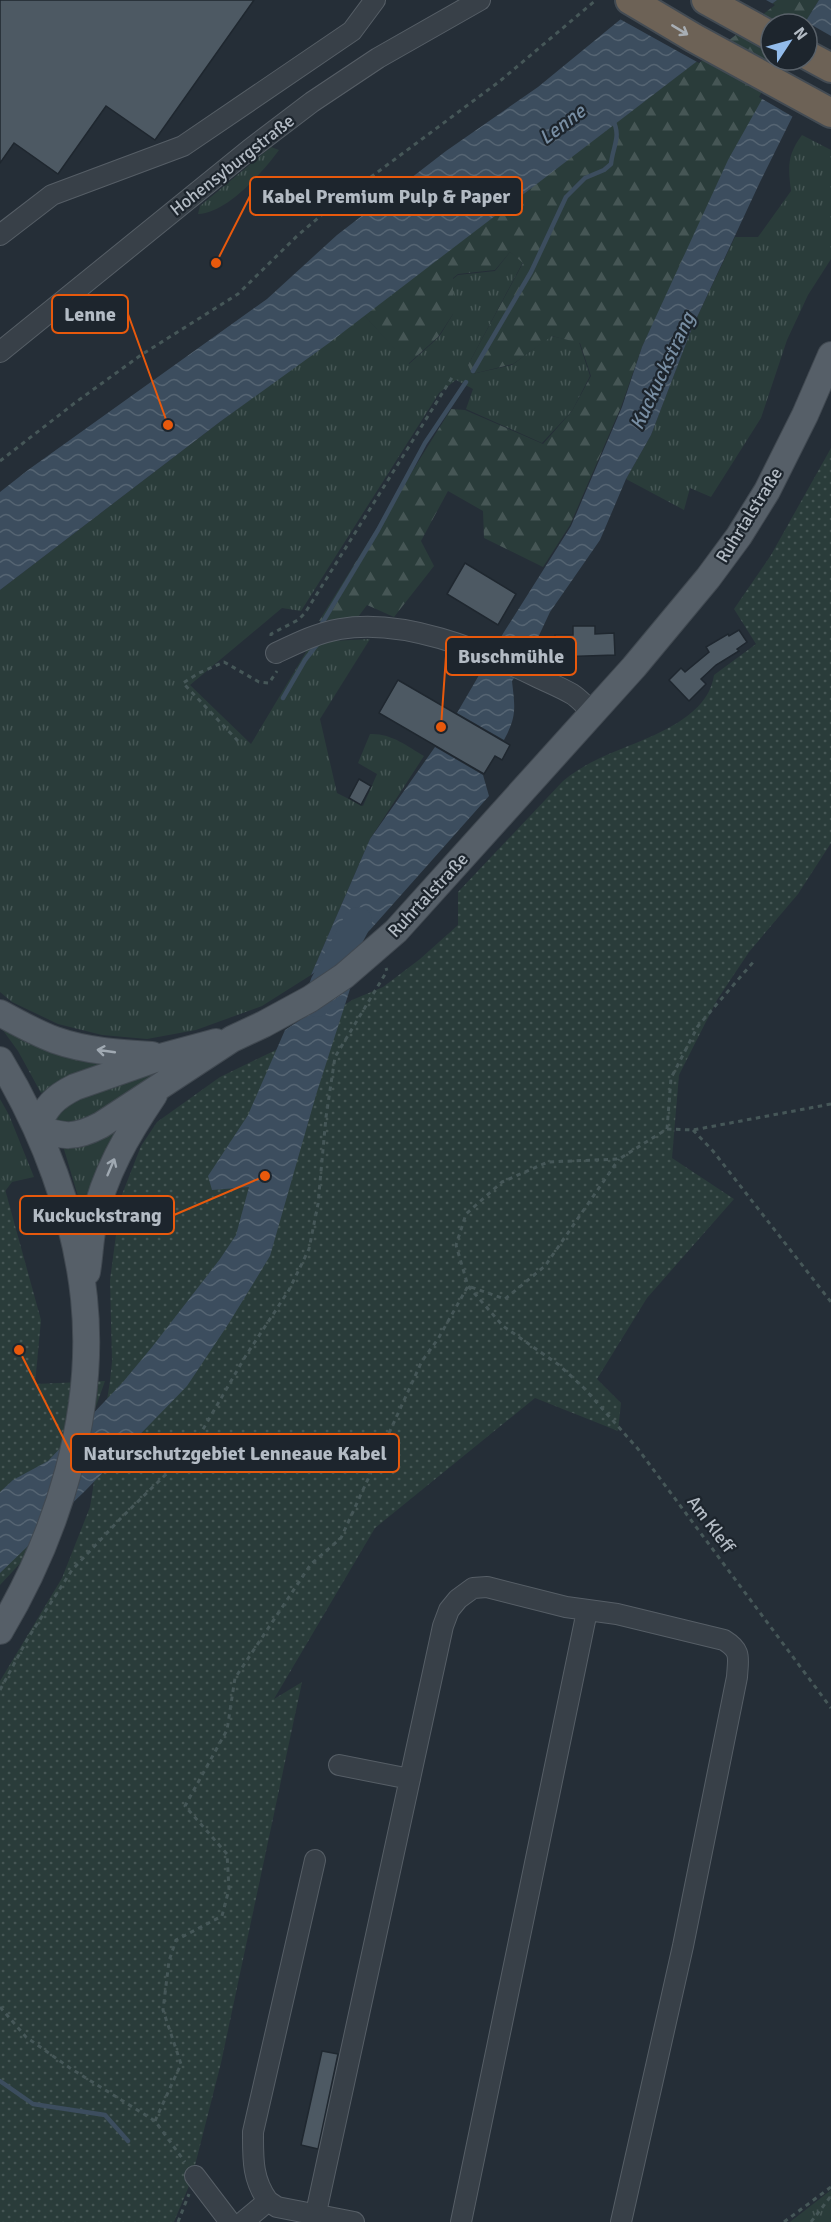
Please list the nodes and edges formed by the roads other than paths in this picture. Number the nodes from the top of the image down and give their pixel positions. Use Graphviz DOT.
graph roads {
  1 [pos="375,0"];
  2 [pos="480,0"];
  3 [pos="630,0"];
  4 [pos="706,0"];
  5 [pos="759,29"];
  6 [pos="831,113"];
  7 [pos="0,235"];
  8 [pos="0,352"];
  9 [pos="831,355"];
  10 [pos="276,653"];
  11 [pos="593,712"];
  12 [pos="0,1013"];
  13 [pos="232,1039"];
  14 [pos="164,1056"];
  15 [pos="0,1060"];
  16 [pos="160,1086"];
  17 [pos="36,1128"];
  18 [pos="84,1299"];
  19 [pos="587,1611"];
  20 [pos="0,1631"];
  21 [pos="339,1765"];
  22 [pos="410,1779"];
  23 [pos="315,1860"];
  24 [pos="195,2176"];
  25 [pos="267,2201"];
  26 [pos="315,2218"];
  27 [pos="230,2222"];
  28 [pos="243,2222"];
  29 [pos="354,2222"];
  30 [pos="461,2222"];
  31 [pos="621,2222"];
  1 -- 7 [label="street"];
  2 -- 8 [label="street, Hohensyburgstraße"];
  3 -- 6 [label="highway, one-way"];
  4 -- 5 [label="highway"];
  9 -- 11 [label="main road, Ruhrtalstraße"];
  10 -- 11 [label="street"];
  11 -- 13 [label="main road, Ruhrtalstraße"];
  14 -- 12 [label="main road, one-way"];
  13 -- 14 [label="main road, Ruhrtalstraße"];
  13 -- 16 [label="main road, Ruhrtalstraße"];
  14 -- 17 [label="main road, Ruhrtalstraße"];
  15 -- 17 [label="main road"];
  16 -- 17 [label="main road, Ruhrtalstraße"];
  18 -- 16 [label="main road, one-way"];
  17 -- 18 [label="main road"];
  18 -- 20 [label="main road"];
  19 -- 22 [label="street"];
  19 -- 30 [label="street"];
  19 -- 31 [label="street"];
  21 -- 22 [label="street"];
  22 -- 26 [label="street"];
  23 -- 25 [label="street"];
  24 -- 27 [label="street"];
  25 -- 26 [label="street"];
  25 -- 28 [label="street"];
  26 -- 29 [label="street"];
}
